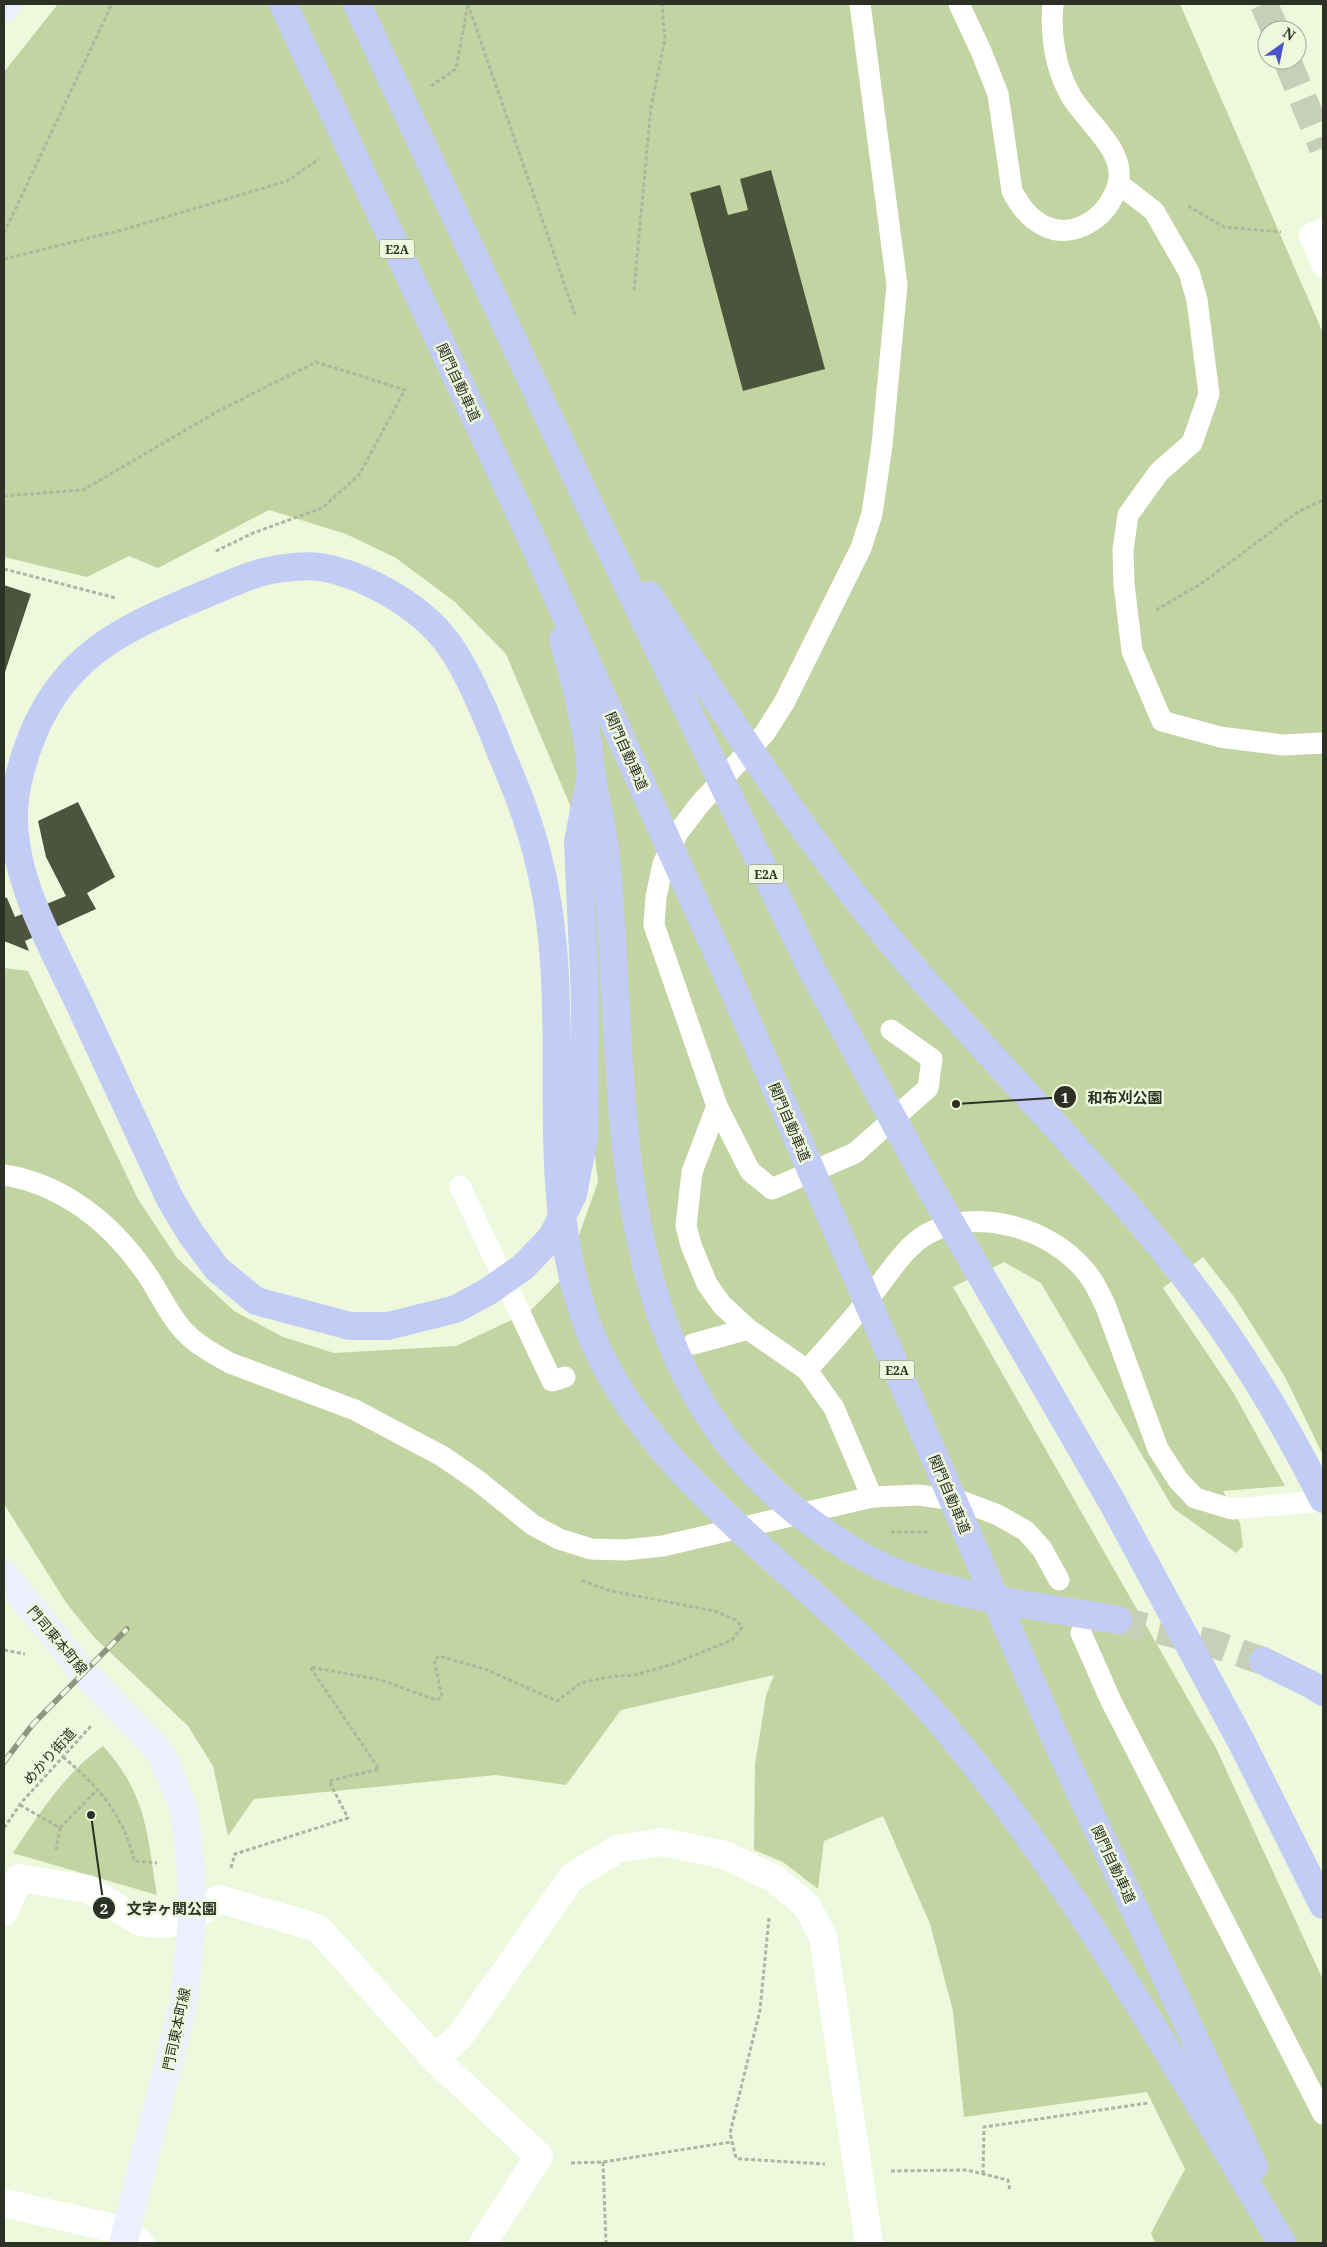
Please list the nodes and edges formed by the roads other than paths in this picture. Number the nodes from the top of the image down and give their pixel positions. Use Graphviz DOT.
graph roads {
  1 [pos="8,4"];
  2 [pos="283,4"];
  3 [pos="357,4"];
  4 [pos="860,4"];
  5 [pos="959,4"];
  6 [pos="1052,4"];
  7 [pos="4,9"];
  8 [pos="1118,184"];
  9 [pos="1316,231"];
  10 [pos="1323,266"];
  11 [pos="587,500"];
  12 [pos="524,522"];
  13 [pos="1323,743"];
  14 [pos="592,775"];
  15 [pos="891,1030"];
  16 [pos="717,1106"];
  17 [pos="4,1176"];
  18 [pos="460,1186"];
  19 [pos="748,1329"];
  20 [pos="693,1344"];
  21 [pos="807,1370"];
  22 [pos="565,1377"];
  23 [pos="872,1498"];
  24 [pos="1323,1500"];
  25 [pos="4,1574"];
  26 [pos="1059,1580"];
  27 [pos="1118,1620"];
  28 [pos="1081,1632"];
  29 [pos="1263,1662"];
  30 [pos="1323,1692"];
  31 [pos="1323,1905"];
  32 [pos="4,1912"];
  33 [pos="192,1918"];
  34 [pos="435,2059"];
  35 [pos="1323,2114"];
  36 [pos="4,2203"];
  37 [pos="129,2239"];
  38 [pos="483,2243"];
  39 [pos="869,2243"];
  40 [pos="1282,2243"];
  41 [pos="1289,2243"];
  1 -- 7 [label="main road"];
  2 -- 12 [label="highway, 関門自動車道 / E2A"];
  3 -- 11 [label="highway, E2A"];
  4 -- 16 [label="lane"];
  5 -- 8 [label="lane"];
  6 -- 8 [label="lane"];
  8 -- 13 [label="lane"];
  9 -- 10 [label="lane"];
  11 -- 24 [label="highway"];
  11 -- 31 [label="highway, E2A"];
  12 -- 14 [label="highway"];
  12 -- 41 [label="highway, 関門自動車道 / E2A"];
  14 -- 27 [label="highway"];
  14 -- 40 [label="highway"];
  15 -- 16 [label="lane"];
  16 -- 19 [label="lane"];
  17 -- 23 [label="lane"];
  18 -- 22 [label="lane"];
  19 -- 20 [label="lane"];
  19 -- 21 [label="lane"];
  21 -- 23 [label="lane"];
  21 -- 24 [label="lane"];
  23 -- 26 [label="lane"];
  25 -- 33 [label="main road, 門司東本町線"];
  28 -- 35 [label="lane"];
  29 -- 30 [label="highway"];
  32 -- 33 [label="street"];
  33 -- 34 [label="street"];
  33 -- 37 [label="main road, 門司東本町線"];
  34 -- 38 [label="street"];
  34 -- 39 [label="street"];
  36 -- 37 [label="street"];
}
